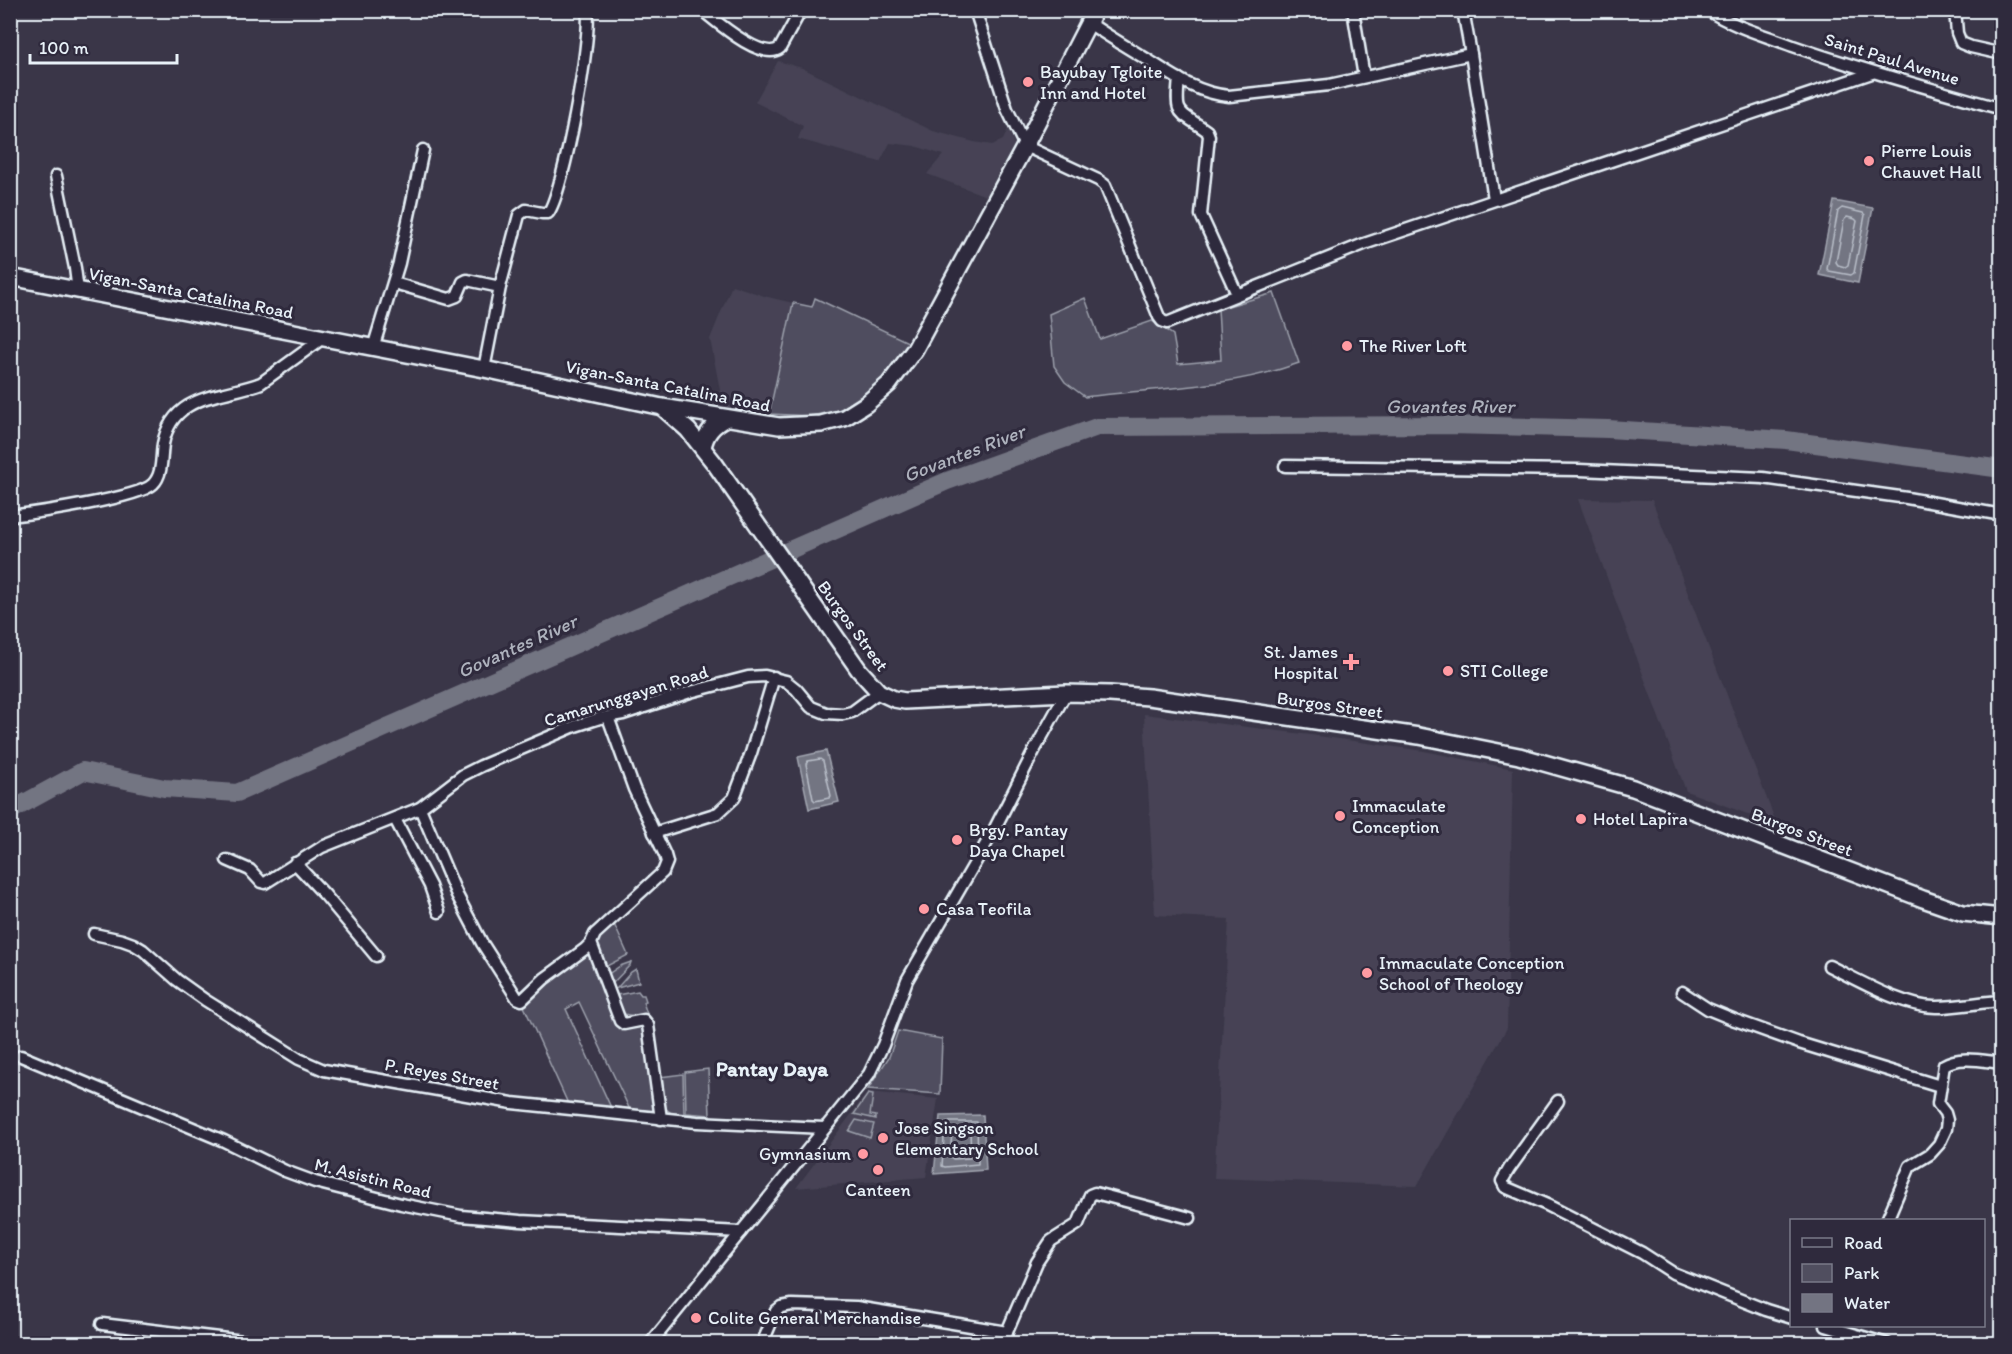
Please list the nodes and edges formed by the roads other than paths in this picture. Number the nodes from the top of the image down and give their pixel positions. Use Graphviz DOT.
graph roads {
  1 [pos="587,10"];
  2 [pos="702,10"];
  3 [pos="801,10"];
  4 [pos="975,10"];
  5 [pos="1353,10"];
  6 [pos="1463,10"];
  7 [pos="1708,10"];
  8 [pos="1954,10"];
  9 [pos="1092,17"];
  10 [pos="1471,54"];
  11 [pos="2001,54"];
  12 [pos="1872,73"];
  13 [pos="1364,77"];
  14 [pos="1179,79"];
  15 [pos="2001,109"];
  16 [pos="1025,146"];
  17 [pos="423,150"];
  18 [pos="56,176"];
  19 [pos="1494,199"];
  20 [pos="10,277"];
  21 [pos="394,283"];
  22 [pos="500,287"];
  23 [pos="78,291"];
  24 [pos="1237,294"];
  25 [pos="322,338"];
  26 [pos="373,348"];
  27 [pos="484,369"];
  28 [pos="662,407"];
  29 [pos="728,418"];
  30 [pos="703,448"];
  31 [pos="1285,466"];
  32 [pos="2001,515"];
  33 [pos="10,516"];
  34 [pos="774,677"];
  35 [pos="879,692"];
  36 [pos="1066,693"];
  37 [pos="608,717"];
  38 [pos="420,808"];
  39 [pos="394,819"];
  40 [pos="654,832"];
  41 [pos="227,860"];
  42 [pos="295,863"];
  43 [pos="439,912"];
  44 [pos="2001,917"];
  45 [pos="94,934"];
  46 [pos="591,943"];
  47 [pos="376,956"];
  48 [pos="1829,966"];
  49 [pos="1682,992"];
  50 [pos="2001,1001"];
  51 [pos="21,1056"];
  52 [pos="2001,1063"];
  53 [pos="1940,1086"];
  54 [pos="1558,1101"];
  55 [pos="661,1119"];
  56 [pos="824,1128"];
  57 [pos="1190,1218"];
  58 [pos="1888,1219"];
  59 [pos="741,1232"];
  60 [pos="1790,1318"];
  61 [pos="102,1324"];
  62 [pos="1842,1328"];
  63 [pos="1007,1332"];
  64 [pos="260,1343"];
  65 [pos="650,1344"];
  66 [pos="762,1344"];
  67 [pos="1004,1344"];
  68 [pos="1381,1344"];
  69 [pos="1412,1344"];
  70 [pos="1887,1344"];
  1 -- 22 [label="street"];
  2 -- 3 [label="street"];
  4 -- 16 [label="street"];
  5 -- 13 [label="street"];
  6 -- 10 [label="street"];
  7 -- 12 [label="street, Saint Paul Avenue"];
  8 -- 11 [label="street"];
  9 -- 14 [label="street"];
  9 -- 16 [label="main road, Vigan-Santa Catalina Road"];
  10 -- 13 [label="street"];
  10 -- 19 [label="street"];
  12 -- 15 [label="street, Saint Paul Avenue"];
  12 -- 19 [label="street"];
  13 -- 14 [label="street"];
  14 -- 24 [label="street"];
  16 -- 24 [label="street"];
  16 -- 29 [label="main road, Vigan-Santa Catalina Road"];
  17 -- 21 [label="street"];
  18 -- 23 [label="street"];
  19 -- 24 [label="street"];
  20 -- 23 [label="main road, Vigan-Santa Catalina Road"];
  21 -- 22 [label="street"];
  21 -- 26 [label="street"];
  22 -- 27 [label="street"];
  23 -- 25 [label="main road, Vigan-Santa Catalina Road"];
  25 -- 26 [label="main road, Vigan-Santa Catalina Road"];
  25 -- 33 [label="street"];
  26 -- 27 [label="main road, Vigan-Santa Catalina Road"];
  27 -- 28 [label="main road, Vigan-Santa Catalina Road"];
  28 -- 29 [label="main road, Vigan-Santa Catalina Road"];
  28 -- 30 [label="main road, Burgos Street"];
  29 -- 30 [label="main road"];
  30 -- 35 [label="main road, Burgos Street"];
  31 -- 32 [label="street"];
  34 -- 35 [label="street"];
  34 -- 37 [label="street, Camarunggayan Road"];
  34 -- 40 [label="street"];
  35 -- 36 [label="main road, Burgos Street"];
  36 -- 44 [label="main road, Burgos Street"];
  36 -- 56 [label="street"];
  37 -- 38 [label="street, Camarunggayan Road"];
  37 -- 40 [label="street"];
  38 -- 39 [label="street, Camarunggayan Road"];
  38 -- 46 [label="street"];
  39 -- 42 [label="street, Camarunggayan Road"];
  39 -- 43 [label="street"];
  40 -- 46 [label="street"];
  41 -- 42 [label="street, Camarunggayan Road"];
  42 -- 47 [label="street"];
  45 -- 55 [label="street, P. Reyes Street"];
  46 -- 55 [label="street"];
  48 -- 50 [label="street"];
  49 -- 53 [label="street"];
  51 -- 59 [label="street, M. Asistin Road"];
  52 -- 53 [label="street"];
  53 -- 58 [label="street"];
  54 -- 60 [label="street"];
  55 -- 56 [label="street, P. Reyes Street"];
  56 -- 59 [label="street"];
  57 -- 63 [label="street"];
  59 -- 65 [label="street"];
  61 -- 64 [label="street"];
  62 -- 70 [label="street"];
  63 -- 66 [label="street"];
  63 -- 67 [label="street"];
  68 -- 69 [label="street"];
}
